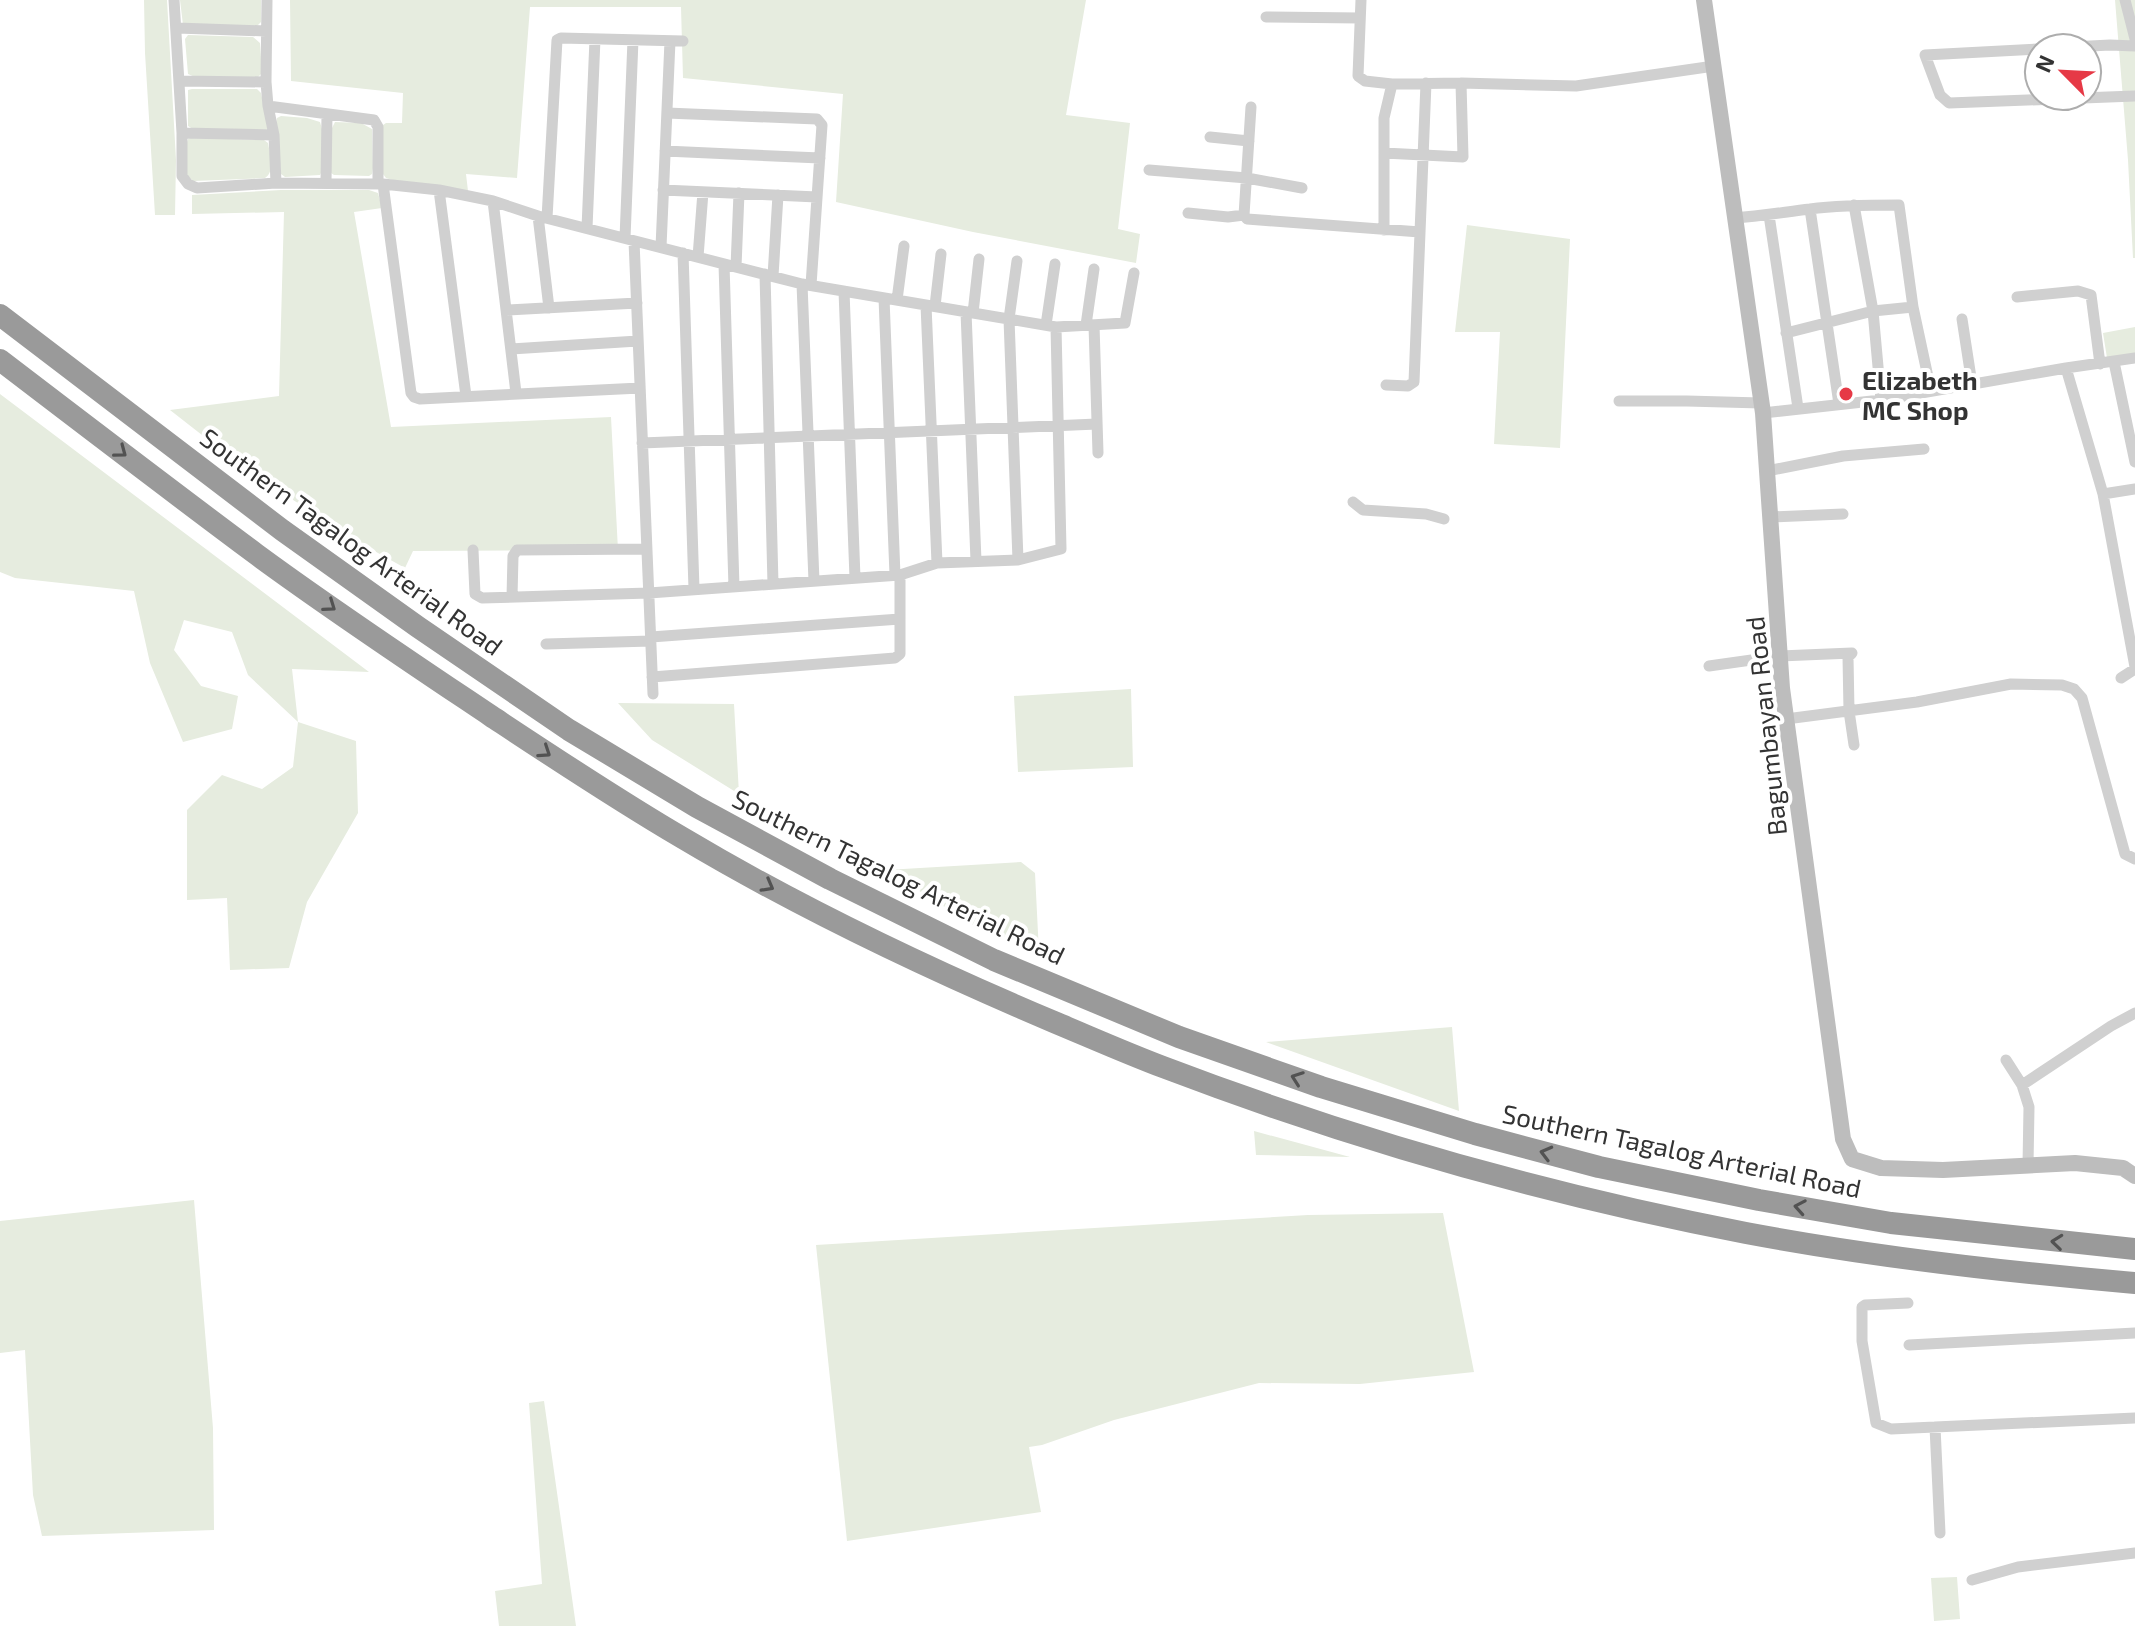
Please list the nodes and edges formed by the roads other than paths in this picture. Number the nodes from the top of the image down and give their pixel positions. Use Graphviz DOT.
graph roads {
  1 [pos="174,0"];
  2 [pos="267,0"];
  3 [pos="1361,0"];
  4 [pos="1704,0"];
  5 [pos="2125,0"];
  6 [pos="1266,17"];
  7 [pos="1360,18"];
  8 [pos="177,28"];
  9 [pos="266,31"];
  10 [pos="595,39"];
  11 [pos="2135,39"];
  12 [pos="633,40"];
  13 [pos="670,41"];
  14 [pos="683,41"];
  15 [pos="2103,45"];
  16 [pos="2135,46"];
  17 [pos="2023,50"];
  18 [pos="1714,66"];
  19 [pos="180,81"];
  20 [pos="266,82"];
  21 [pos="1426,83"];
  22 [pos="1461,83"];
  23 [pos="1392,84"];
  24 [pos="2135,96"];
  25 [pos="2103,97"];
  26 [pos="2023,100"];
  27 [pos="268,106"];
  28 [pos="1251,107"];
  29 [pos="667,113"];
  30 [pos="327,115"];
  31 [pos="182,133"];
  32 [pos="274,135"];
  33 [pos="1210,137"];
  34 [pos="1249,141"];
  35 [pos="665,151"];
  36 [pos="1384,153"];
  37 [pos="1423,155"];
  38 [pos="820,158"];
  39 [pos="1149,170"];
  40 [pos="1247,178"];
  41 [pos="326,182"];
  42 [pos="276,183"];
  43 [pos="381,184"];
  44 [pos="1302,188"];
  45 [pos="439,190"];
  46 [pos="663,190"];
  47 [pos="703,192"];
  48 [pos="739,193"];
  49 [pos="778,195"];
  50 [pos="817,197"];
  51 [pos="493,201"];
  52 [pos="1854,205"];
  53 [pos="1810,209"];
  54 [pos="1188,213"];
  55 [pos="1244,215"];
  56 [pos="1769,215"];
  57 [pos="542,217"];
  58 [pos="1735,218"];
  59 [pos="587,228"];
  60 [pos="1384,230"];
  61 [pos="1420,232"];
  62 [pos="630,239"];
  63 [pos="904,246"];
  64 [pos="661,247"];
  65 [pos="683,253"];
  66 [pos="941,254"];
  67 [pos="698,257"];
  68 [pos="979,259"];
  69 [pos="1017,261"];
  70 [pos="724,264"];
  71 [pos="1055,264"];
  72 [pos="736,267"];
  73 [pos="1094,269"];
  74 [pos="1134,273"];
  75 [pos="769,275"];
  76 [pos="807,284"];
  77 [pos="844,291"];
  78 [pos="2017,297"];
  79 [pos="884,298"];
  80 [pos="897,300"];
  81 [pos="637,303"];
  82 [pos="0,305"];
  83 [pos="930,306"];
  84 [pos="1913,307"];
  85 [pos="549,308"];
  86 [pos="506,310"];
  87 [pos="1873,311"];
  88 [pos="969,312"];
  89 [pos="0,315"];
  90 [pos="1009,319"];
  91 [pos="1962,319"];
  92 [pos="1827,323"];
  93 [pos="1090,325"];
  94 [pos="1051,326"];
  95 [pos="1786,333"];
  96 [pos="638,341"];
  97 [pos="511,349"];
  98 [pos="2135,358"];
  99 [pos="0,360"];
  100 [pos="2114,362"];
  101 [pos="2100,364"];
  102 [pos="0,368"];
  103 [pos="2066,368"];
  104 [pos="1972,384"];
  105 [pos="1386,385"];
  106 [pos="640,388"];
  107 [pos="1931,391"];
  108 [pos="516,393"];
  109 [pos="466,396"];
  110 [pos="114,400"];
  111 [pos="1881,400"];
  112 [pos="1619,401"];
  113 [pos="1839,404"];
  114 [pos="59,405"];
  115 [pos="1762,408"];
  116 [pos="1798,408"];
  117 [pos="1097,424"];
  118 [pos="1058,426"];
  119 [pos="1013,428"];
  120 [pos="971,430"];
  121 [pos="931,431"];
  122 [pos="890,433"];
  123 [pos="850,434"];
  124 [pos="808,436"];
  125 [pos="769,438"];
  126 [pos="729,439"];
  127 [pos="689,441"];
  128 [pos="642,443"];
  129 [pos="1924,449"];
  130 [pos="1098,453"];
  131 [pos="2135,462"];
  132 [pos="1767,471"];
  133 [pos="2135,489"];
  134 [pos="2103,494"];
  135 [pos="1353,502"];
  136 [pos="1843,514"];
  137 [pos="1770,517"];
  138 [pos="1444,519"];
  139 [pos="647,549"];
  140 [pos="473,550"];
  141 [pos="1018,560"];
  142 [pos="976,561"];
  143 [pos="937,563"];
  144 [pos="898,575"];
  145 [pos="855,578"];
  146 [pos="814,581"];
  147 [pos="773,584"];
  148 [pos="734,587"];
  149 [pos="694,589"];
  150 [pos="649,593"];
  151 [pos="512,597"];
  152 [pos="900,619"];
  153 [pos="651,639"];
  154 [pos="546,644"];
  155 [pos="1780,656"];
  156 [pos="1709,666"];
  157 [pos="2135,668"];
  158 [pos="652,677"];
  159 [pos="2121,678"];
  160 [pos="653,694"];
  161 [pos="1849,711"];
  162 [pos="1786,719"];
  163 [pos="1854,745"];
  164 [pos="2135,859"];
  165 [pos="2135,1013"];
  166 [pos="2006,1060"];
  167 [pos="2022,1085"];
  168 [pos="2028,1165"];
  169 [pos="2135,1176"];
  170 [pos="2135,1249"];
  171 [pos="2135,1283"];
  172 [pos="1908,1303"];
  173 [pos="2135,1333"];
  174 [pos="1909,1345"];
  175 [pos="2135,1418"];
  176 [pos="1935,1427"];
  177 [pos="1940,1533"];
  178 [pos="2135,1553"];
  179 [pos="1972,1580"];
  1 -- 8 [label="street"];
  2 -- 9 [label="street"];
  3 -- 7 [label="street"];
  4 -- 18 [label="street, Bagumbayan Road"];
  5 -- 11 [label="street"];
  6 -- 7 [label="street"];
  7 -- 23 [label="street"];
  8 -- 9 [label="street"];
  8 -- 19 [label="street"];
  9 -- 20 [label="street"];
  10 -- 12 [label="street"];
  10 -- 57 [label="street"];
  10 -- 59 [label="street"];
  12 -- 13 [label="street"];
  12 -- 62 [label="street"];
  13 -- 14 [label="street"];
  13 -- 29 [label="street"];
  15 -- 16 [label="street"];
  17 -- 26 [label="street"];
  18 -- 22 [label="street"];
  18 -- 58 [label="street, Bagumbayan Road"];
  19 -- 20 [label="street"];
  19 -- 31 [label="street"];
  20 -- 27 [label="street"];
  21 -- 22 [label="street"];
  21 -- 23 [label="street"];
  21 -- 37 [label="street"];
  22 -- 37 [label="street"];
  23 -- 36 [label="street"];
  24 -- 25 [label="street"];
  27 -- 30 [label="street"];
  27 -- 32 [label="street"];
  28 -- 34 [label="street"];
  29 -- 35 [label="street"];
  29 -- 38 [label="street"];
  30 -- 41 [label="street"];
  30 -- 43 [label="street"];
  31 -- 32 [label="street"];
  31 -- 42 [label="street"];
  32 -- 42 [label="street"];
  33 -- 34 [label="street"];
  34 -- 40 [label="street"];
  35 -- 38 [label="street"];
  35 -- 46 [label="street"];
  36 -- 37 [label="street"];
  36 -- 60 [label="street"];
  37 -- 61 [label="street"];
  38 -- 50 [label="street"];
  39 -- 40 [label="street"];
  40 -- 44 [label="street"];
  40 -- 55 [label="street"];
  41 -- 42 [label="street"];
  41 -- 43 [label="street"];
  43 -- 45 [label="street"];
  43 -- 109 [label="street"];
  45 -- 51 [label="street"];
  45 -- 109 [label="street"];
  46 -- 47 [label="street"];
  46 -- 64 [label="street"];
  47 -- 48 [label="street"];
  47 -- 67 [label="street"];
  48 -- 49 [label="street"];
  48 -- 72 [label="street"];
  49 -- 50 [label="street"];
  49 -- 75 [label="street"];
  50 -- 76 [label="street"];
  51 -- 57 [label="street"];
  51 -- 86 [label="street"];
  52 -- 53 [label="street"];
  52 -- 84 [label="street"];
  52 -- 87 [label="street"];
  53 -- 56 [label="street"];
  53 -- 92 [label="street"];
  54 -- 55 [label="street"];
  55 -- 60 [label="street"];
  56 -- 58 [label="street"];
  56 -- 95 [label="street"];
  57 -- 59 [label="street"];
  57 -- 85 [label="street"];
  58 -- 115 [label="street, Bagumbayan Road"];
  59 -- 62 [label="street"];
  60 -- 61 [label="street"];
  61 -- 105 [label="street"];
  62 -- 64 [label="street"];
  62 -- 81 [label="street"];
  63 -- 80 [label="street"];
  64 -- 65 [label="street"];
  65 -- 67 [label="street"];
  65 -- 127 [label="street"];
  66 -- 83 [label="street"];
  67 -- 70 [label="street"];
  68 -- 88 [label="street"];
  69 -- 90 [label="street"];
  70 -- 72 [label="street"];
  70 -- 126 [label="street"];
  71 -- 94 [label="street"];
  72 -- 75 [label="street"];
  73 -- 93 [label="street"];
  74 -- 93 [label="street"];
  75 -- 76 [label="street"];
  75 -- 125 [label="street"];
  76 -- 77 [label="street"];
  76 -- 124 [label="street"];
  77 -- 79 [label="street"];
  77 -- 123 [label="street"];
  78 -- 101 [label="street"];
  79 -- 80 [label="street"];
  79 -- 122 [label="street"];
  80 -- 83 [label="street"];
  81 -- 85 [label="street"];
  81 -- 96 [label="street"];
  82 -- 110 [label="highway"];
  83 -- 88 [label="street"];
  83 -- 121 [label="street"];
  84 -- 87 [label="street"];
  84 -- 107 [label="street"];
  85 -- 86 [label="street"];
  86 -- 97 [label="street"];
  87 -- 92 [label="street"];
  87 -- 111 [label="street"];
  88 -- 90 [label="street"];
  88 -- 120 [label="street"];
  89 -- 110 [label="highway, Southern Tagalog Arterial Road"];
  90 -- 94 [label="street"];
  90 -- 119 [label="street"];
  91 -- 104 [label="street"];
  92 -- 95 [label="street"];
  92 -- 113 [label="street"];
  93 -- 94 [label="street"];
  93 -- 117 [label="street"];
  94 -- 118 [label="street"];
  95 -- 116 [label="street"];
  96 -- 97 [label="street"];
  96 -- 106 [label="street"];
  97 -- 108 [label="street"];
  98 -- 100 [label="street"];
  99 -- 114 [label="highway"];
  100 -- 101 [label="street"];
  100 -- 131 [label="street"];
  101 -- 103 [label="street"];
  102 -- 114 [label="highway"];
  103 -- 104 [label="street"];
  103 -- 134 [label="street"];
  104 -- 107 [label="street"];
  106 -- 108 [label="street"];
  106 -- 128 [label="street"];
  107 -- 111 [label="street"];
  108 -- 109 [label="street"];
  170 -- 110 [label="highway, Southern Tagalog Arterial Road, one-way"];
  111 -- 113 [label="street"];
  112 -- 115 [label="street"];
  113 -- 116 [label="street"];
  114 -- 171 [label="highway, one-way"];
  115 -- 116 [label="street"];
  115 -- 132 [label="street, Bagumbayan Road"];
  117 -- 118 [label="street"];
  117 -- 130 [label="street"];
  118 -- 119 [label="street"];
  118 -- 141 [label="street"];
  119 -- 120 [label="street"];
  119 -- 141 [label="street"];
  120 -- 121 [label="street"];
  120 -- 142 [label="street"];
  121 -- 122 [label="street"];
  121 -- 143 [label="street"];
  122 -- 123 [label="street"];
  122 -- 144 [label="street"];
  123 -- 124 [label="street"];
  123 -- 145 [label="street"];
  124 -- 125 [label="street"];
  124 -- 146 [label="street"];
  125 -- 126 [label="street"];
  125 -- 147 [label="street"];
  126 -- 127 [label="street"];
  126 -- 148 [label="street"];
  127 -- 128 [label="street"];
  127 -- 149 [label="street"];
  128 -- 139 [label="street"];
  129 -- 132 [label="street"];
  132 -- 137 [label="street, Bagumbayan Road"];
  133 -- 134 [label="street"];
  134 -- 157 [label="street"];
  135 -- 138 [label="street"];
  136 -- 137 [label="street"];
  137 -- 155 [label="street, Bagumbayan Road"];
  139 -- 150 [label="street"];
  139 -- 151 [label="street"];
  140 -- 151 [label="street"];
  141 -- 142 [label="street"];
  142 -- 143 [label="street"];
  143 -- 144 [label="street"];
  144 -- 145 [label="street"];
  144 -- 152 [label="street"];
  145 -- 146 [label="street"];
  146 -- 147 [label="street"];
  147 -- 148 [label="street"];
  148 -- 149 [label="street"];
  149 -- 150 [label="street"];
  150 -- 151 [label="street"];
  150 -- 153 [label="street"];
  152 -- 153 [label="street"];
  152 -- 158 [label="street"];
  153 -- 154 [label="street"];
  153 -- 158 [label="street"];
  155 -- 156 [label="street"];
  155 -- 161 [label="street"];
  155 -- 162 [label="street, Bagumbayan Road"];
  157 -- 159 [label="street"];
  158 -- 160 [label="street"];
  161 -- 162 [label="street"];
  161 -- 163 [label="street"];
  161 -- 164 [label="street"];
  162 -- 168 [label="street, Bagumbayan Road"];
  165 -- 167 [label="street"];
  166 -- 167 [label="street"];
  167 -- 168 [label="street"];
  168 -- 169 [label="street, Bagumbayan Road"];
  172 -- 176 [label="street"];
  173 -- 174 [label="street"];
  175 -- 176 [label="street"];
  176 -- 177 [label="street"];
  178 -- 179 [label="street"];
}
